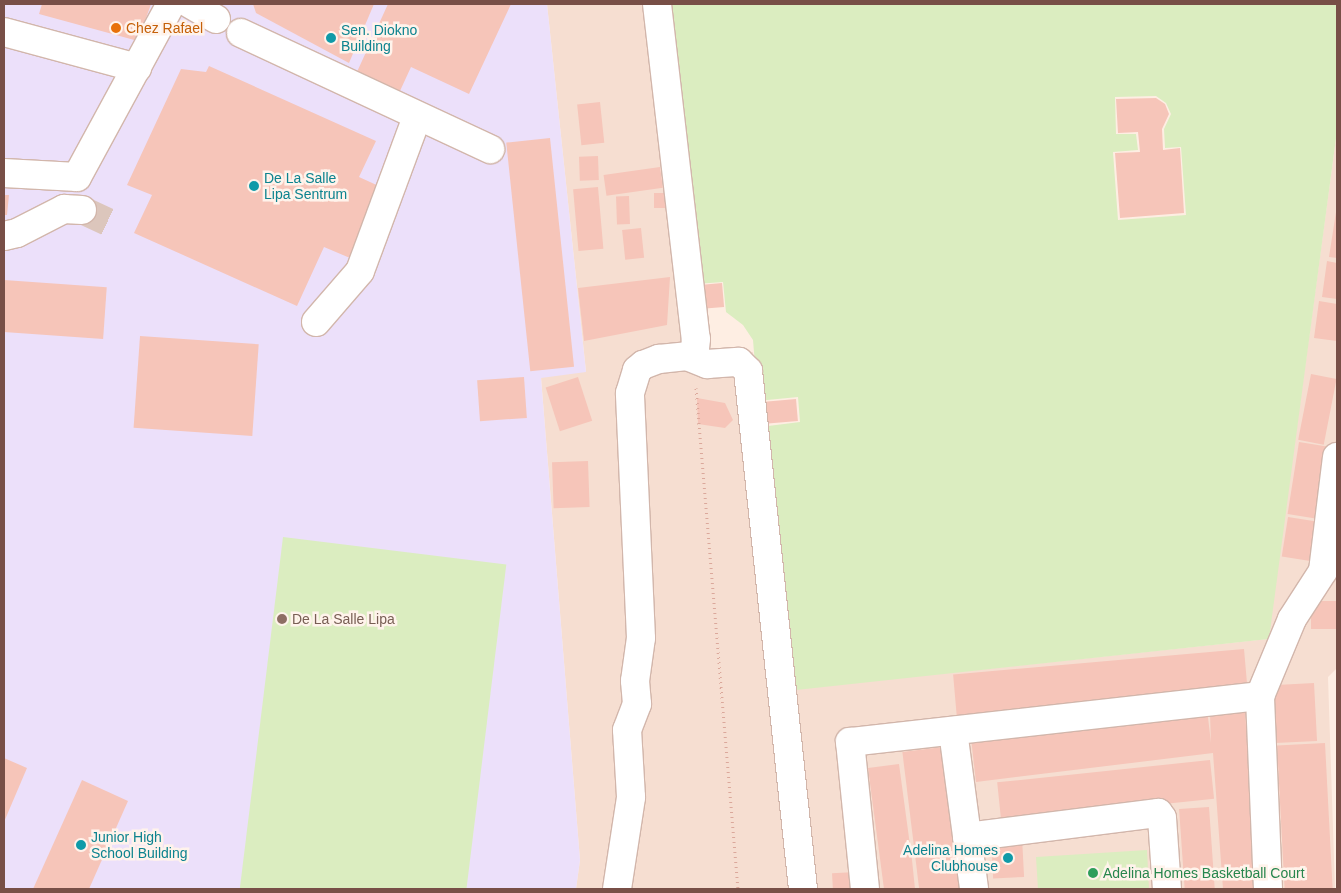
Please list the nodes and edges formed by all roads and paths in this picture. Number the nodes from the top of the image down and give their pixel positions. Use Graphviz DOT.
graph roads {
  1 [pos="171,4"];
  2 [pos="190,4"];
  3 [pos="657,4"];
  4 [pos="216,19"];
  5 [pos="4,32"];
  6 [pos="241,33"];
  7 [pos="137,68"];
  8 [pos="417,117"];
  9 [pos="490,149"];
  10 [pos="4,173"];
  11 [pos="77,177"];
  12 [pos="4,236"];
  13 [pos="316,322"];
  14 [pos="694,358"];
  15 [pos="1337,457"];
  16 [pos="1330,571"];
  17 [pos="1260,696"];
  18 [pos="953,731"];
  19 [pos="967,838"];
  20 [pos="617,889"];
  21 [pos="738,889"];
  22 [pos="803,889"];
  23 [pos="866,889"];
  24 [pos="974,889"];
  25 [pos="1167,889"];
  26 [pos="1268,889"];
  1 -- 7 [label="street"];
  2 -- 4 [label="street"];
  3 -- 14 [label="street"];
  5 -- 7 [label="street"];
  6 -- 8 [label="street"];
  7 -- 11 [label="street"];
  8 -- 9 [label="street"];
  8 -- 13 [label="street"];
  10 -- 11 [label="street"];
  11 -- 12 [label="street"];
  14 -- 20 [label="street"];
  14 -- 21 [label="path"];
  14 -- 22 [label="street"];
  15 -- 16 [label="street"];
  16 -- 17 [label="street"];
  17 -- 18 [label="street"];
  17 -- 26 [label="street"];
  18 -- 19 [label="street"];
  18 -- 23 [label="street"];
  19 -- 24 [label="street"];
  19 -- 25 [label="street"];
}
